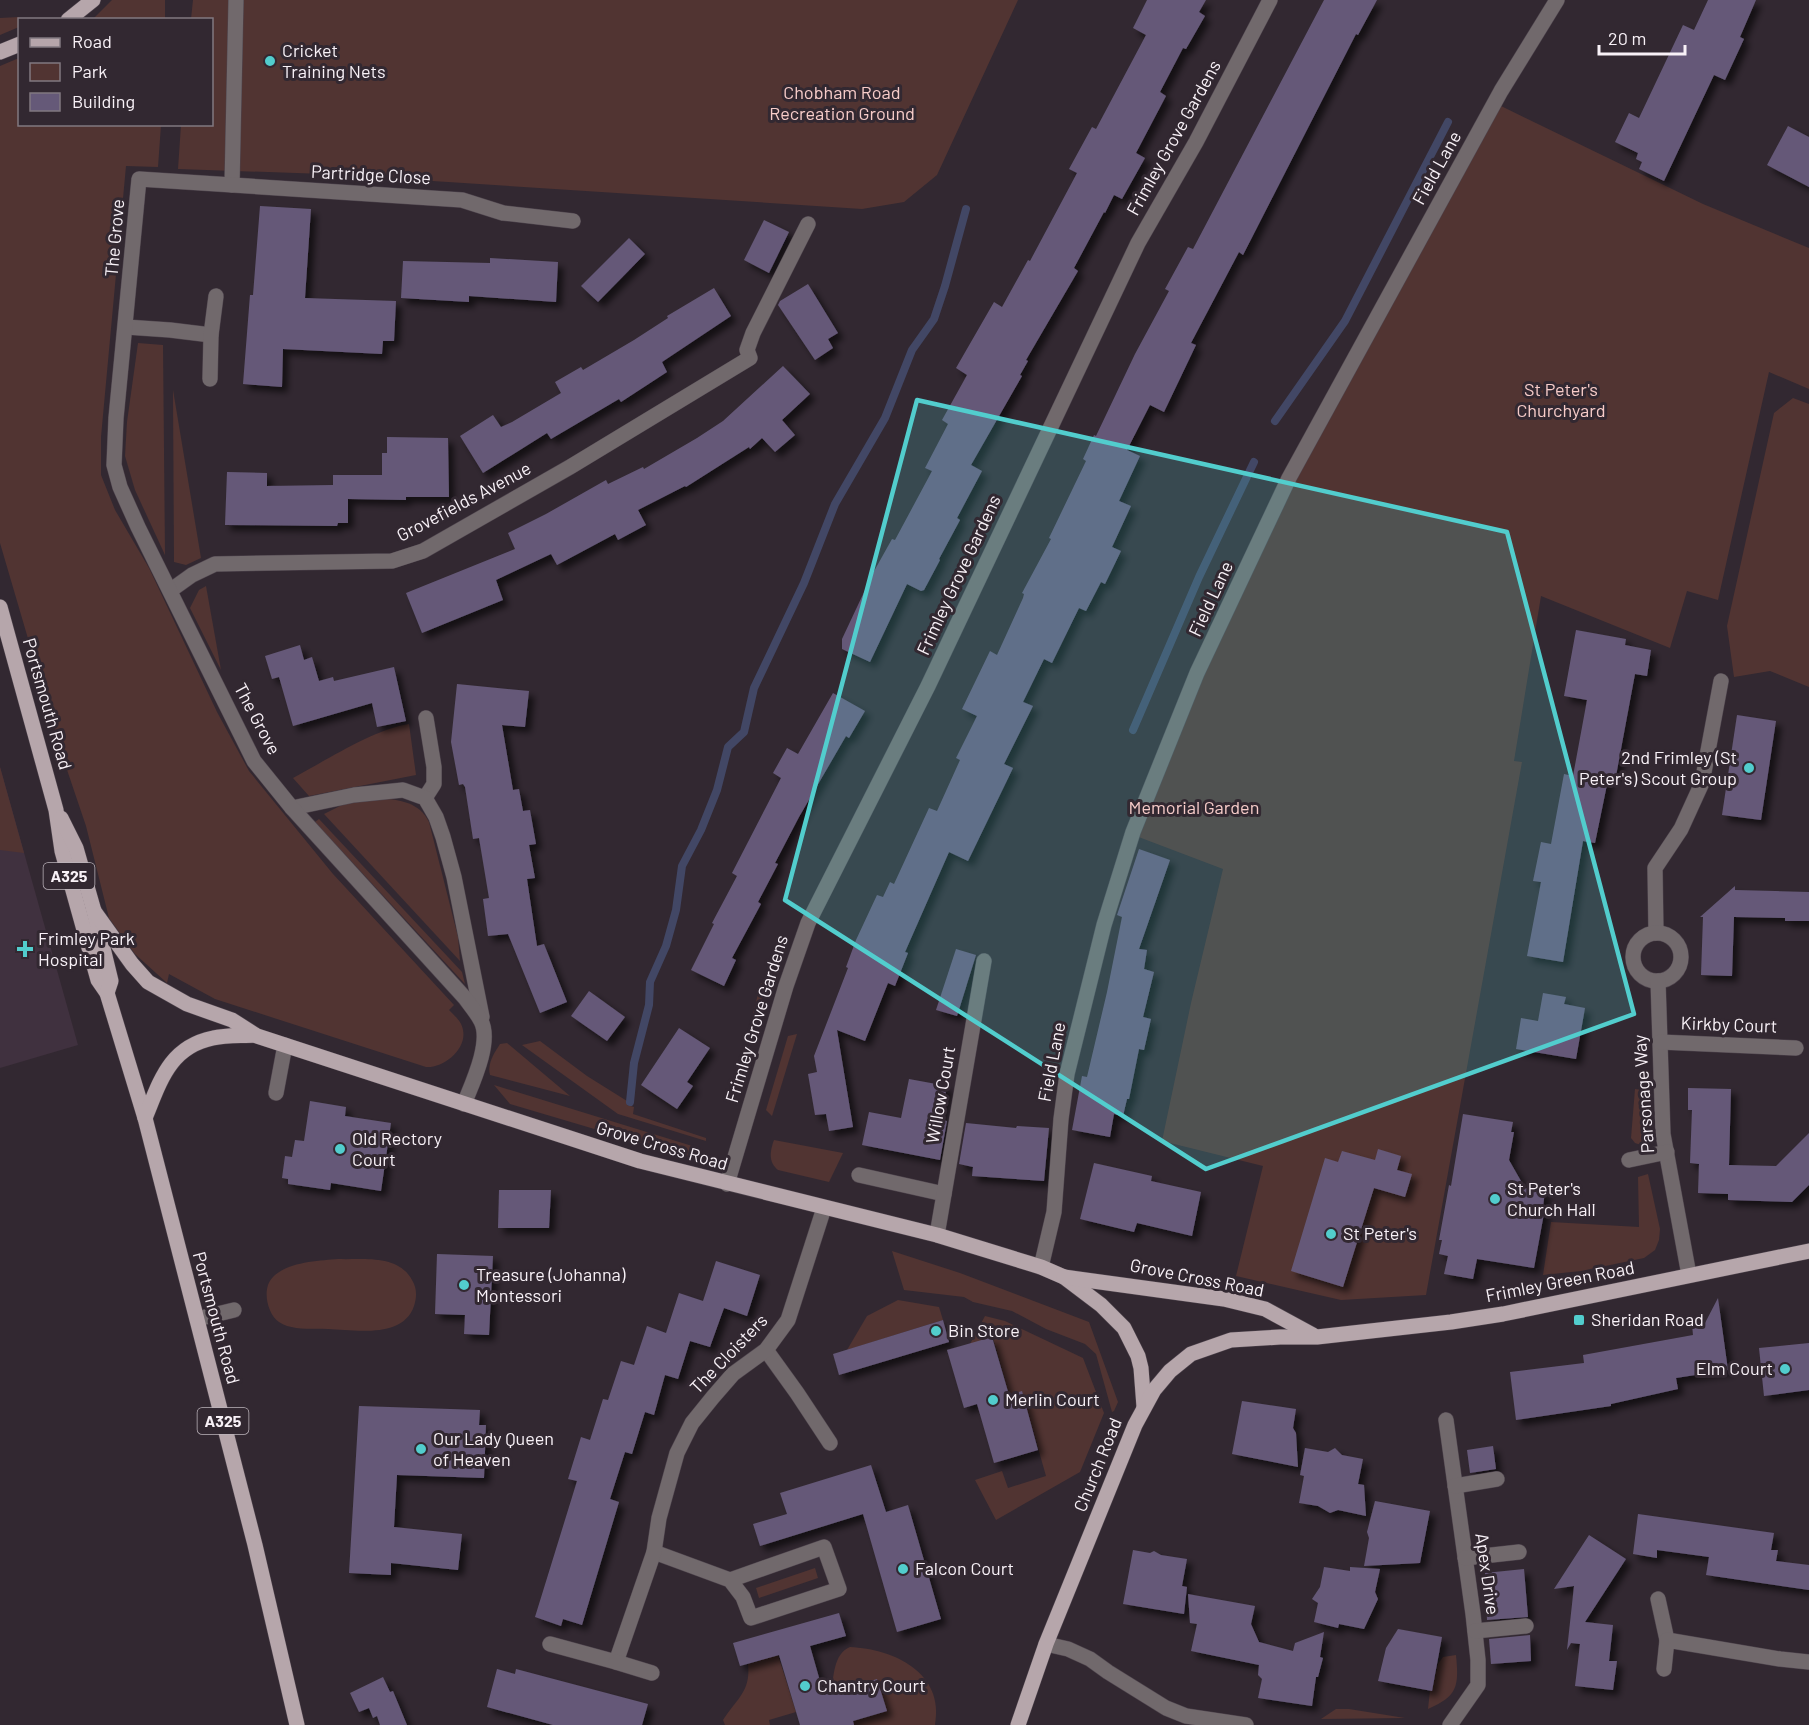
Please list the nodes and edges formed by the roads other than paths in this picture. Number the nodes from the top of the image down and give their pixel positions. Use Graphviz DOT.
graph roads {
  1 [pos="93,0"];
  2 [pos="236,0"];
  3 [pos="1270,0"];
  4 [pos="1557,0"];
  5 [pos="70,18"];
  6 [pos="18,45"];
  7 [pos="0,52"];
  8 [pos="164,182"];
  9 [pos="232,185"];
  10 [pos="573,221"];
  11 [pos="808,224"];
  12 [pos="216,296"];
  13 [pos="126,327"];
  14 [pos="211,335"];
  15 [pos="210,379"];
  16 [pos="171,590"];
  17 [pos="0,607"];
  18 [pos="1721,681"];
  19 [pos="426,718"];
  20 [pos="425,798"];
  21 [pos="292,808"];
  22 [pos="56,810"];
  23 [pos="94,911"];
  24 [pos="1656,933"];
  25 [pos="984,961"];
  26 [pos="1658,981"];
  27 [pos="107,993"];
  28 [pos="482,1023"];
  29 [pos="255,1035"];
  30 [pos="1660,1042"];
  31 [pos="285,1045"];
  32 [pos="1796,1048"];
  33 [pos="276,1093"];
  34 [pos="464,1104"];
  35 [pos="145,1118"];
  36 [pos="1666,1152"];
  37 [pos="1629,1160"];
  38 [pos="859,1175"];
  39 [pos="727,1184"];
  40 [pos="944,1194"];
  41 [pos="824,1208"];
  42 [pos="937,1236"];
  43 [pos="1809,1251"];
  44 [pos="1041,1267"];
  45 [pos="1689,1275"];
  46 [pos="1064,1277"];
  47 [pos="234,1310"];
  48 [pos="197,1319"];
  49 [pos="1317,1337"];
  50 [pos="766,1350"];
  51 [pos="1144,1407"];
  52 [pos="1446,1420"];
  53 [pos="830,1443"];
  54 [pos="1497,1479"];
  55 [pos="1455,1486"];
  56 [pos="654,1552"];
  57 [pos="1519,1552"];
  58 [pos="1465,1558"];
  59 [pos="730,1580"];
  60 [pos="1658,1599"];
  61 [pos="1526,1626"];
  62 [pos="1475,1631"];
  63 [pos="1667,1640"];
  64 [pos="550,1644"];
  65 [pos="1046,1644"];
  66 [pos="616,1662"];
  67 [pos="1809,1662"];
  68 [pos="1664,1669"];
  69 [pos="652,1673"];
  70 [pos="297,1725"];
  71 [pos="1018,1725"];
  72 [pos="1246,1725"];
  73 [pos="1450,1725"];
  1 -- 5 [label="main road"];
  2 -- 9 [label="street"];
  3 -- 39 [label="street, Frimley Grove Gardens"];
  4 -- 44 [label="street, Field Lane"];
  6 -- 7 [label="main road"];
  8 -- 9 [label="street, Partridge Close"];
  8 -- 13 [label="street, The Grove"];
  9 -- 10 [label="street, Partridge Close"];
  11 -- 16 [label="street, Grovefields Avenue"];
  12 -- 14 [label="street"];
  13 -- 14 [label="street"];
  13 -- 16 [label="street, The Grove"];
  14 -- 15 [label="street"];
  16 -- 21 [label="street, The Grove"];
  17 -- 22 [label="main road, Portsmouth Road / A325"];
  18 -- 24 [label="street"];
  19 -- 20 [label="street"];
  20 -- 21 [label="street"];
  20 -- 28 [label="street"];
  21 -- 28 [label="street, The Grove"];
  22 -- 23 [label="main road, Portsmouth Road / A325"];
  22 -- 27 [label="main road, Portsmouth Road / A325"];
  23 -- 27 [label="main road, Portsmouth Road / A325"];
  23 -- 29 [label="main road, Grove Cross Road"];
  24 -- 26 [label="street"];
  24 -- 26 [label="street"];
  25 -- 40 [label="street, Willow Court"];
  26 -- 30 [label="street, Parsonage Way"];
  27 -- 35 [label="main road, Portsmouth Road / A325"];
  28 -- 34 [label="street"];
  29 -- 31 [label="main road, Grove Cross Road"];
  29 -- 35 [label="main road, Grove Cross Road"];
  30 -- 32 [label="street, Kirkby Court"];
  30 -- 36 [label="street, Parsonage Way"];
  31 -- 33 [label="street"];
  31 -- 34 [label="main road, Grove Cross Road"];
  34 -- 39 [label="main road, Grove Cross Road"];
  35 -- 48 [label="main road, Portsmouth Road / A325"];
  36 -- 37 [label="street"];
  36 -- 45 [label="street, Parsonage Way"];
  38 -- 40 [label="street"];
  39 -- 41 [label="main road, Grove Cross Road"];
  40 -- 42 [label="street, Willow Court"];
  41 -- 42 [label="main road, Grove Cross Road"];
  41 -- 50 [label="street, The Cloisters"];
  42 -- 44 [label="main road, Grove Cross Road"];
  43 -- 45 [label="main road, Frimley Green Road"];
  44 -- 46 [label="main road, Grove Cross Road"];
  45 -- 49 [label="main road, Frimley Green Road"];
  46 -- 49 [label="main road, Grove Cross Road"];
  46 -- 51 [label="main road, Grove Cross Road"];
  47 -- 48 [label="street"];
  48 -- 70 [label="main road, Portsmouth Road / A325"];
  49 -- 51 [label="main road, Church Road"];
  50 -- 53 [label="street"];
  50 -- 56 [label="street, The Cloisters"];
  51 -- 65 [label="main road, Church Road"];
  52 -- 55 [label="street, Apex Drive"];
  54 -- 55 [label="street"];
  55 -- 58 [label="street, Apex Drive"];
  56 -- 59 [label="street"];
  56 -- 66 [label="street, The Cloisters"];
  57 -- 58 [label="street"];
  58 -- 62 [label="street, Apex Drive"];
  59 -- 59 [label="street"];
  60 -- 63 [label="street"];
  61 -- 62 [label="street"];
  62 -- 73 [label="street, Apex Drive"];
  63 -- 67 [label="street"];
  63 -- 68 [label="street"];
  64 -- 66 [label="street"];
  65 -- 71 [label="main road, Church Road"];
  65 -- 72 [label="street"];
  66 -- 69 [label="street"];
}
